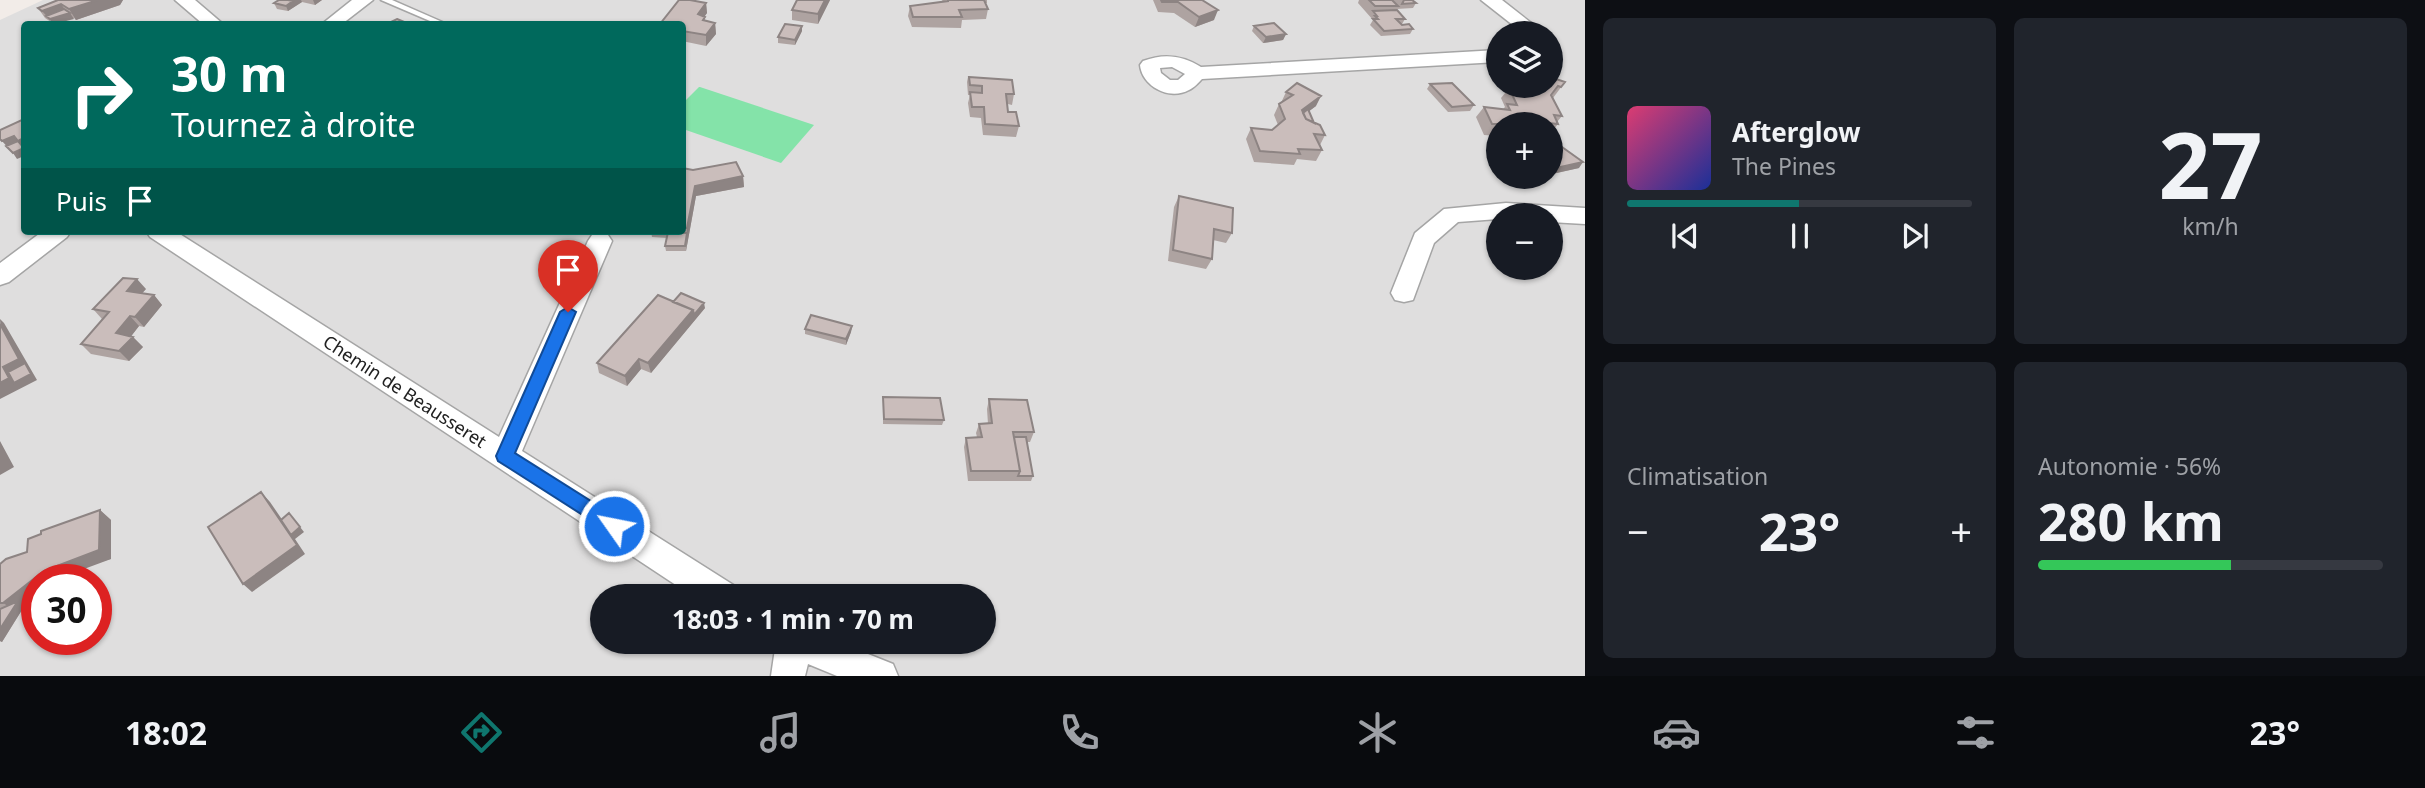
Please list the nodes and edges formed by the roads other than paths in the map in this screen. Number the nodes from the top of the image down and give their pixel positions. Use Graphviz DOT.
graph roads {
  1 [pos="184,0"];
  2 [pos="364,0"];
  3 [pos="385,0"];
  4 [pos="1490,0"];
  5 [pos="210,21"];
  6 [pos="335,21"];
  7 [pos="436,21"];
  8 [pos="1519,21"];
  9 [pos="1486,57"];
  10 [pos="1197,73"];
  11 [pos="1585,216"];
  12 [pos="54,235"];
  13 [pos="164,235"];
  14 [pos="600,241"];
  15 [pos="0,276"];
  16 [pos="1404,293"];
  17 [pos="505,456"];
  18 [pos="703,584"];
  19 [pos="792,654"];
  20 [pos="823,654"];
  21 [pos="788,676"];
  22 [pos="881,676"];
  1 -- 5 [label="street"];
  2 -- 6 [label="street"];
  3 -- 7 [label="lane"];
  4 -- 8 [label="street"];
  9 -- 10 [label="street"];
  11 -- 16 [label="street"];
  12 -- 15 [label="street"];
  13 -- 17 [label="street, Chemin de Beausseret"];
  14 -- 17 [label="street"];
  17 -- 18 [label="street, Chemin de Beausseret"];
  19 -- 21 [label="street"];
  20 -- 22 [label="street"];
}
